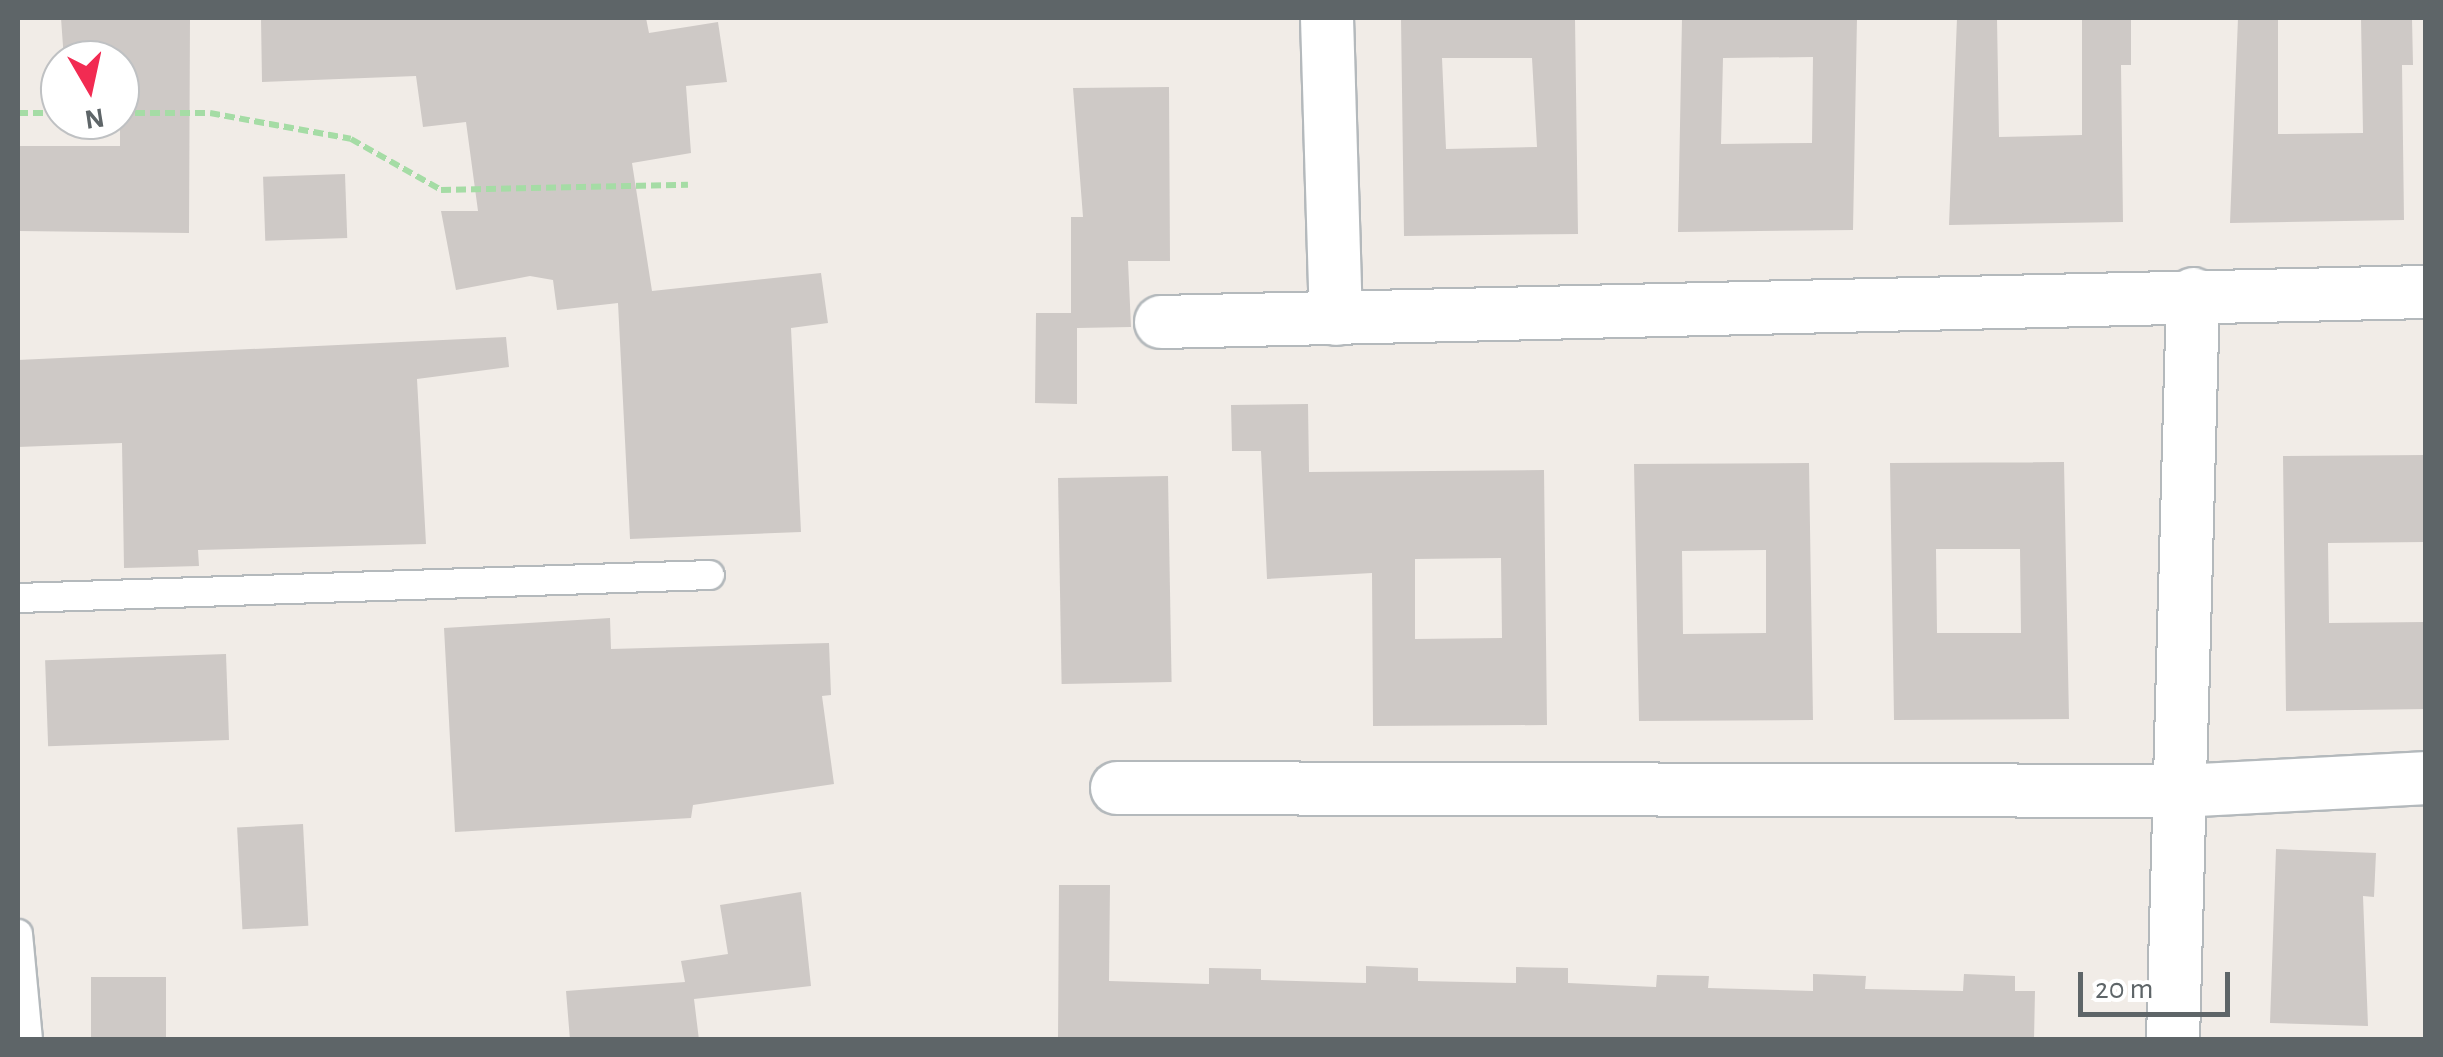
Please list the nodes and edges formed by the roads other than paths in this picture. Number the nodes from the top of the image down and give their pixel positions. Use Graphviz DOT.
graph roads {
  1 [pos="1327,18"];
  2 [pos="2426,292"];
  3 [pos="2193,294"];
  4 [pos="1336,319"];
  5 [pos="1160,322"];
  6 [pos="710,575"];
  7 [pos="18,598"];
  8 [pos="2426,778"];
  9 [pos="1117,788"];
  10 [pos="2180,791"];
  11 [pos="18,934"];
  12 [pos="28,1040"];
  13 [pos="2173,1040"];
  1 -- 4 [label="street"];
  2 -- 3 [label="street"];
  3 -- 4 [label="street"];
  3 -- 10 [label="street"];
  4 -- 5 [label="street"];
  6 -- 7 [label="lane"];
  8 -- 10 [label="street"];
  9 -- 10 [label="street"];
  10 -- 13 [label="street"];
  11 -- 12 [label="lane"];
}
